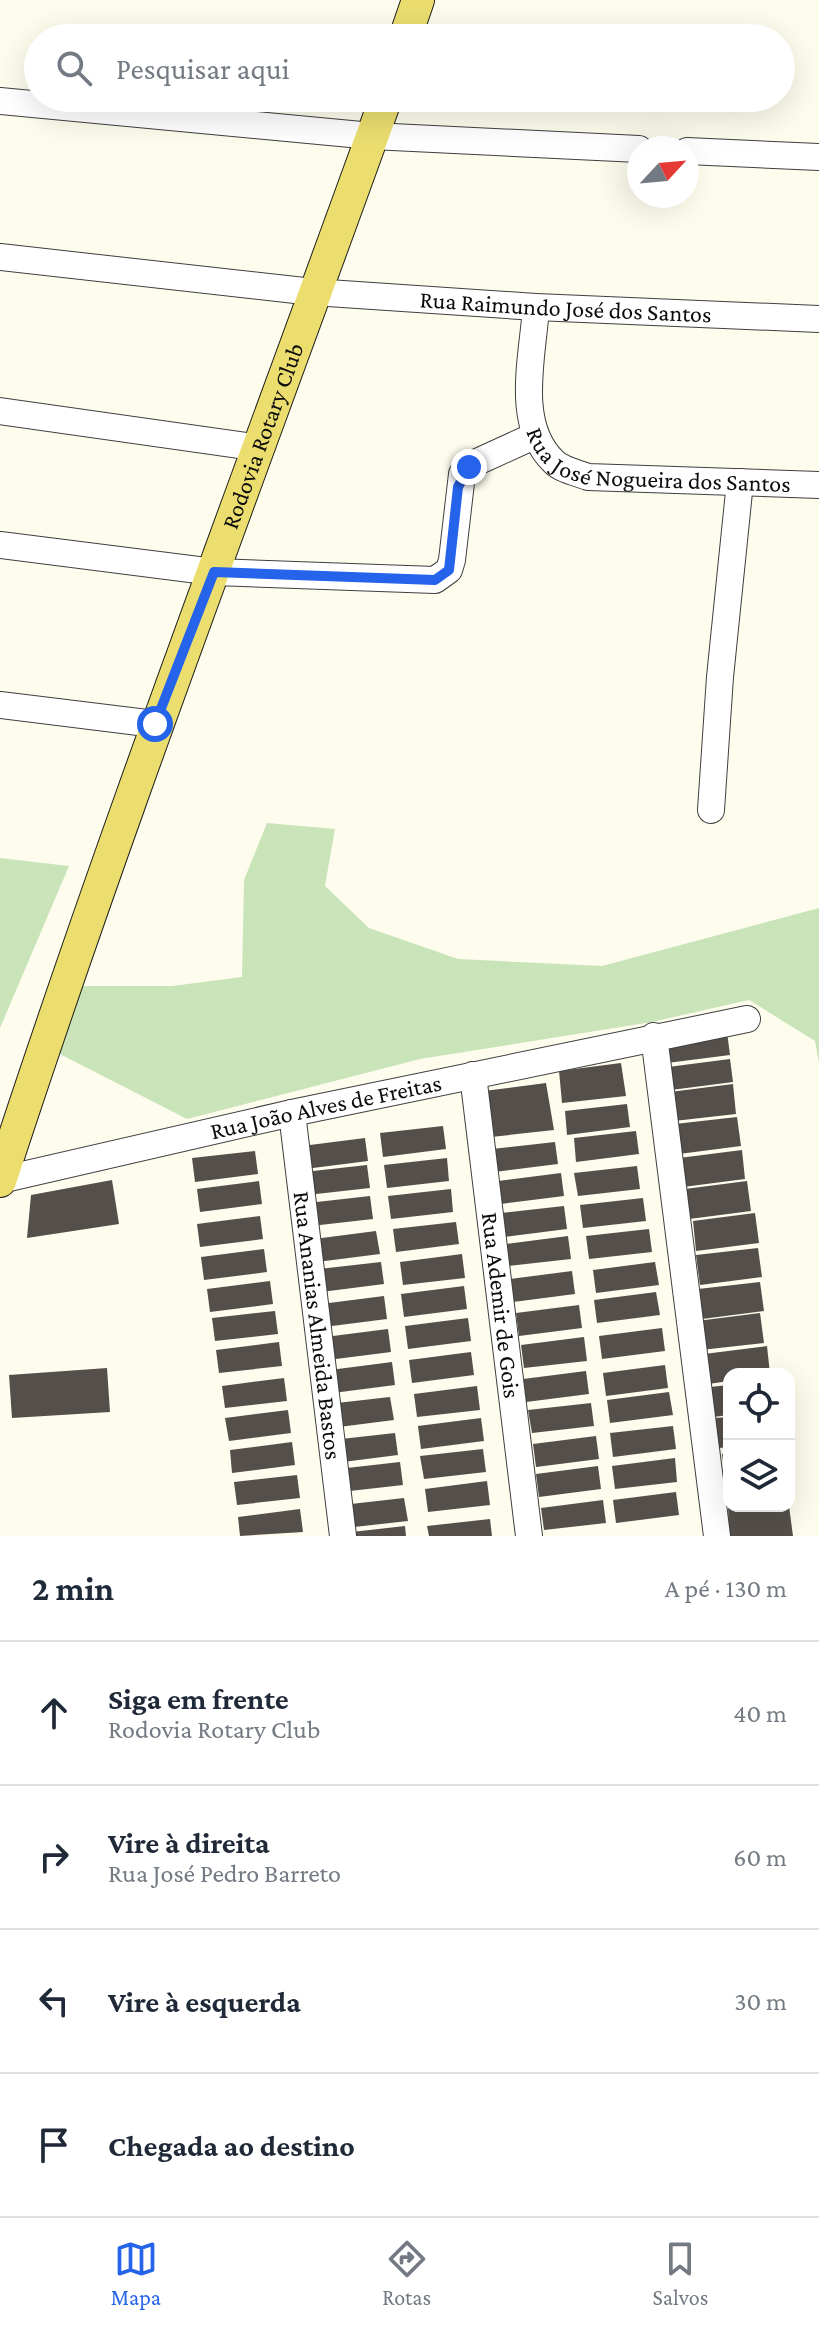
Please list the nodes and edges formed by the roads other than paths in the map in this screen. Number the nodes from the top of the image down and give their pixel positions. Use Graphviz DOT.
graph roads {
  1 [pos="418,0"];
  2 [pos="410,24"];
  3 [pos="0,101"];
  4 [pos="24,103"];
  5 [pos="117,112"];
  6 [pos="381,112"];
  7 [pos="372,136"];
  8 [pos="627,148"];
  9 [pos="699,152"];
  10 [pos="819,157"];
  11 [pos="0,257"];
  12 [pos="313,292"];
  13 [pos="536,307"];
  14 [pos="819,319"];
  15 [pos="0,411"];
  16 [pos="534,436"];
  17 [pos="260,448"];
  18 [pos="740,482"];
  19 [pos="819,485"];
  20 [pos="0,545"];
  21 [pos="214,572"];
  22 [pos="0,705"];
  23 [pos="155,724"];
  24 [pos="711,810"];
  25 [pos="747,1019"];
  26 [pos="654,1036"];
  27 [pos="473,1075"];
  28 [pos="292,1113"];
  29 [pos="0,1180"];
  30 [pos="343,1536"];
  31 [pos="529,1536"];
  32 [pos="717,1536"];
  1 -- 2 [label="main road"];
  3 -- 4 [label="street"];
  5 -- 7 [label="street"];
  6 -- 7 [label="main road, Rodovia Rotary Club"];
  7 -- 8 [label="street"];
  7 -- 12 [label="main road, Rodovia Rotary Club"];
  9 -- 10 [label="street"];
  11 -- 12 [label="street, Rua Raimundo José dos Santos"];
  12 -- 13 [label="street, Rua Raimundo José dos Santos"];
  12 -- 17 [label="main road, Rodovia Rotary Club"];
  13 -- 14 [label="street, Rua Raimundo José dos Santos"];
  13 -- 16 [label="street, Rua José Nogueira dos Santos"];
  15 -- 17 [label="street"];
  16 -- 18 [label="street, Rua José Nogueira dos Santos"];
  16 -- 21 [label="street"];
  17 -- 21 [label="main road, Rodovia Rotary Club"];
  18 -- 19 [label="street, Rua José Nogueira dos Santos"];
  18 -- 24 [label="street"];
  20 -- 21 [label="street"];
  21 -- 23 [label="main road, Rodovia Rotary Club"];
  22 -- 23 [label="street"];
  23 -- 29 [label="main road, Rodovia Rotary Club"];
  25 -- 26 [label="street, Rua João Alves de Freitas"];
  26 -- 27 [label="street, Rua João Alves de Freitas"];
  26 -- 32 [label="street"];
  27 -- 28 [label="street, Rua João Alves de Freitas"];
  27 -- 31 [label="street, Rua Ademir de Gois"];
  28 -- 29 [label="street, Rua João Alves de Freitas"];
  28 -- 30 [label="street, Rua Ananias Almeida Bastos"];
}
